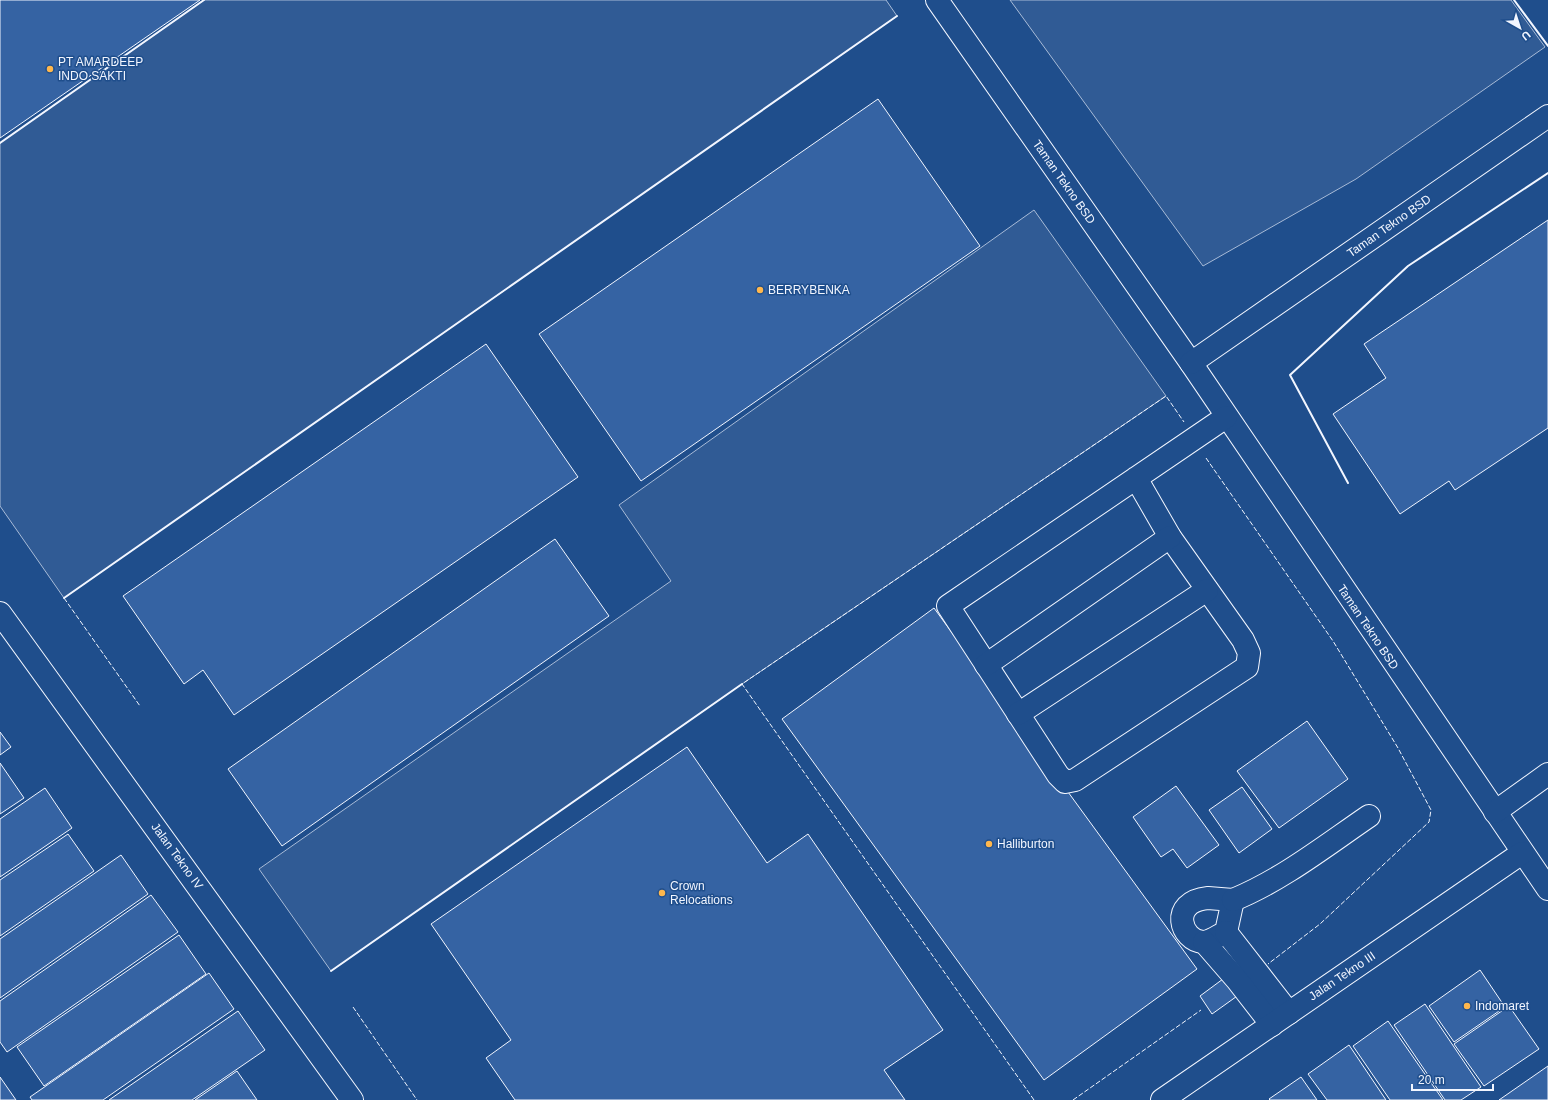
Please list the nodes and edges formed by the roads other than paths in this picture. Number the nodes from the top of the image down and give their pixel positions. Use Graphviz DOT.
graph roads {
  1 [pos="937,0"];
  2 [pos="1548,116"];
  3 [pos="1191,363"];
  4 [pos="1226,417"];
  5 [pos="1136,478"];
  6 [pos="1170,537"];
  7 [pos="1207,590"];
  8 [pos="0,613"];
  9 [pos="986,665"];
  10 [pos="1018,714"];
  11 [pos="1548,774"];
  12 [pos="1495,812"];
  13 [pos="1369,816"];
  14 [pos="1522,853"];
  15 [pos="1548,889"];
  16 [pos="1233,900"];
  17 [pos="1226,932"];
  18 [pos="1204,942"];
  19 [pos="1280,1019"];
  20 [pos="352,1100"];
  21 [pos="1162,1100"];
  1 -- 3 [label="lane, Taman Tekno BSD"];
  2 -- 3 [label="lane, Taman Tekno BSD"];
  3 -- 4 [label="lane, Taman Tekno BSD"];
  4 -- 5 [label="lane"];
  4 -- 12 [label="lane, Taman Tekno BSD"];
  5 -- 6 [label="lane"];
  5 -- 9 [label="lane"];
  6 -- 7 [label="lane"];
  6 -- 9 [label="lane"];
  7 -- 10 [label="lane"];
  7 -- 10 [label="lane"];
  8 -- 20 [label="lane, Jalan Tekno IV"];
  9 -- 10 [label="lane"];
  11 -- 12 [label="lane"];
  12 -- 14 [label="lane, Taman Tekno BSD"];
  13 -- 16 [label="lane"];
  14 -- 15 [label="lane, Taman Tekno BSD"];
  14 -- 19 [label="lane, Jalan Tekno III"];
  16 -- 17 [label="lane"];
  16 -- 18 [label="lane"];
  17 -- 18 [label="lane"];
  17 -- 19 [label="lane"];
  18 -- 19 [label="lane"];
  19 -- 21 [label="lane, Jalan Tekno III"];
}
